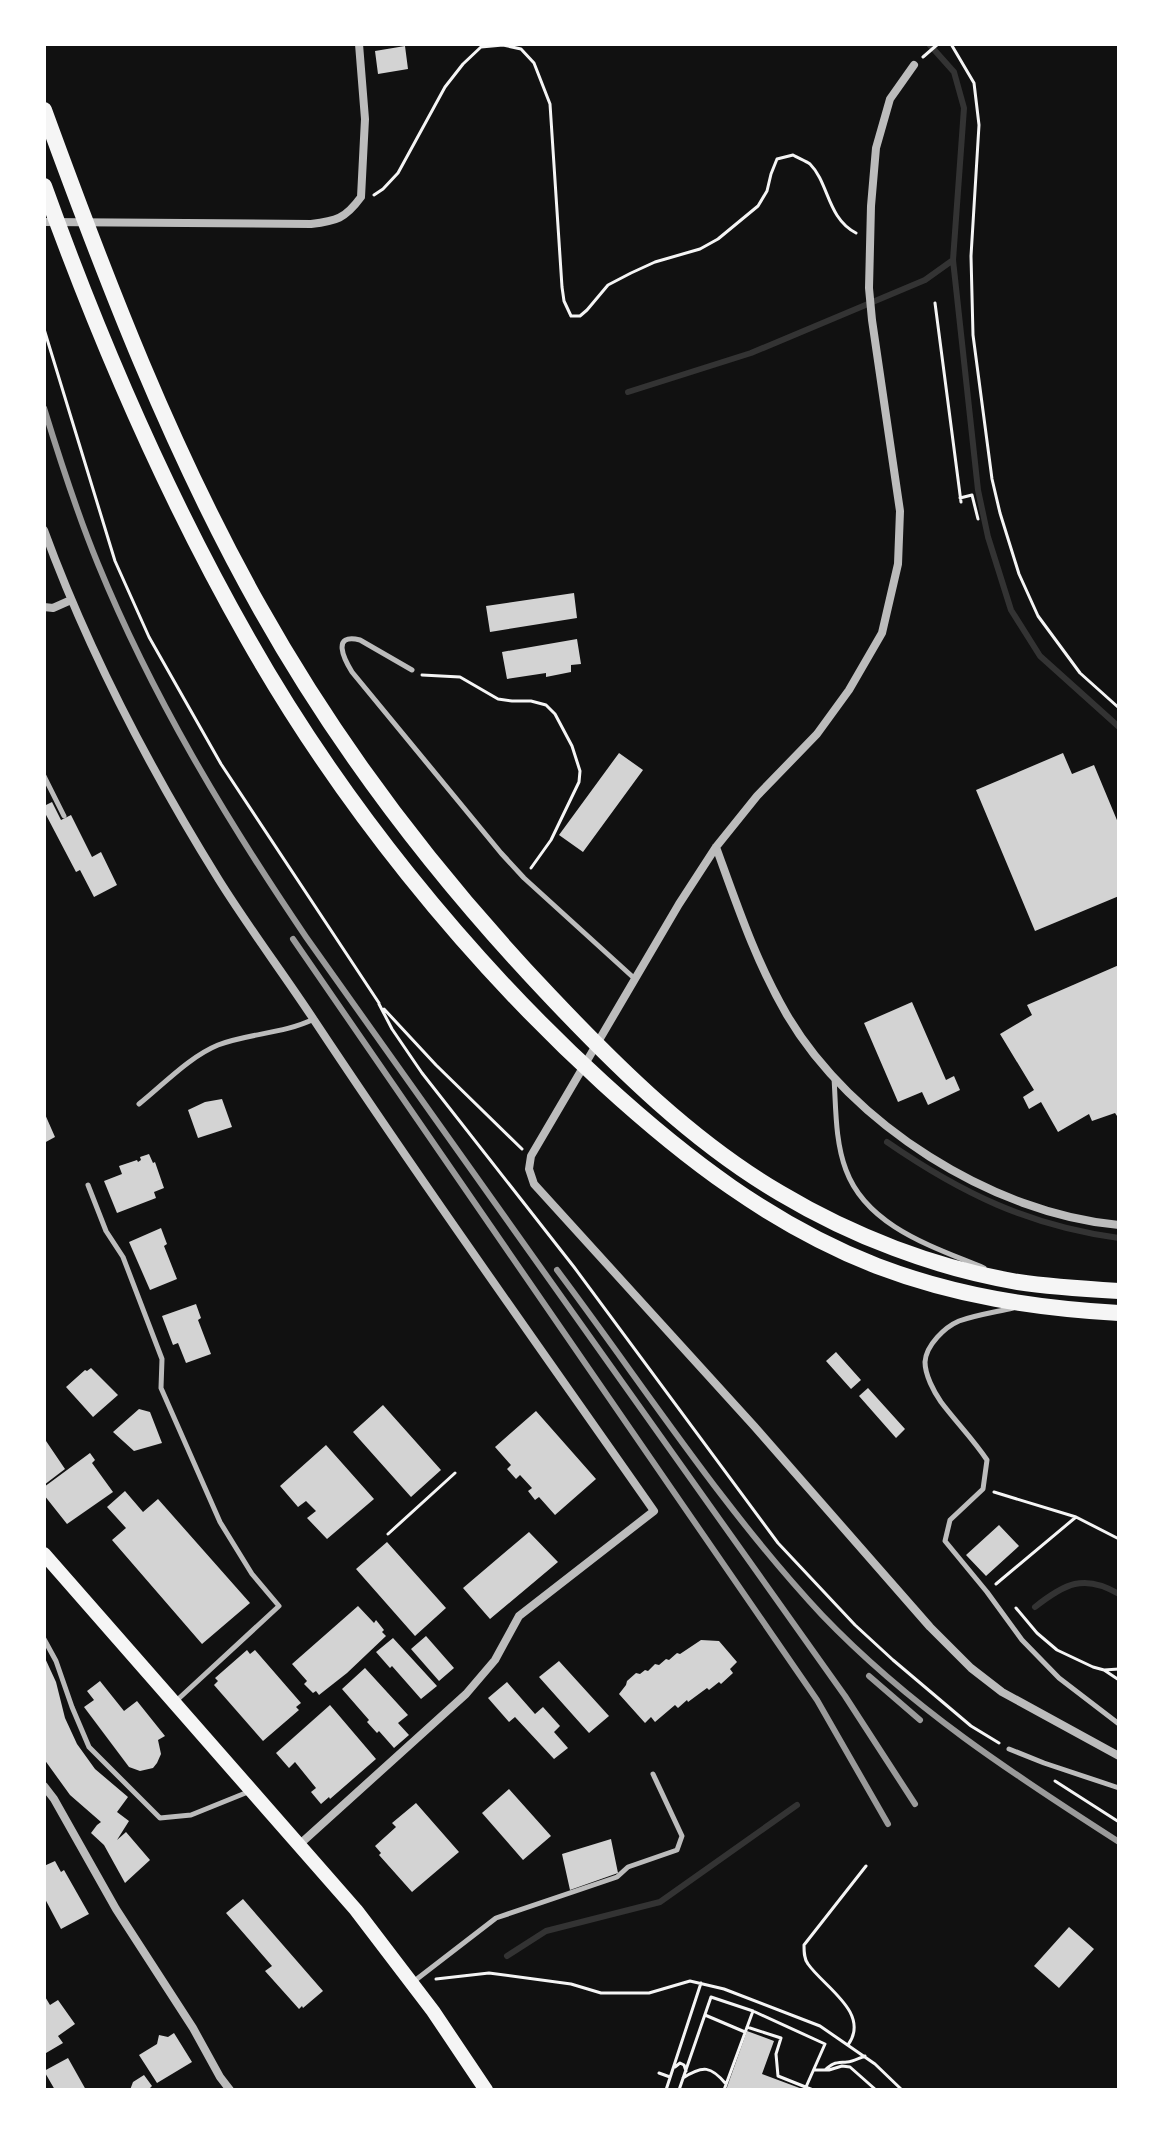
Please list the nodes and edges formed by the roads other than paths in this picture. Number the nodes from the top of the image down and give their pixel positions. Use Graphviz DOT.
graph roads {
  1 [pos="359,44"];
  2 [pos="914,65"];
  3 [pos="44,110"];
  4 [pos="44,186"];
  5 [pos="44,222"];
  6 [pos="44,530"];
  7 [pos="71,600"];
  8 [pos="44,607"];
  9 [pos="412,670"];
  10 [pos="44,776"];
  11 [pos="64,816"];
  12 [pos="716,847"];
  13 [pos="635,979"];
  14 [pos="314,1019"];
  15 [pos="834,1078"];
  16 [pos="139,1104"];
  17 [pos="88,1185"];
  18 [pos="1119,1225"];
  19 [pos="1019,1282"];
  20 [pos="1119,1291"];
  21 [pos="1026,1305"];
  22 [pos="1119,1313"];
  23 [pos="45,1557"];
  24 [pos="44,1639"];
  25 [pos="174,1702"];
  26 [pos="1119,1724"];
  27 [pos="1009,1749"];
  28 [pos="1119,1756"];
  29 [pos="653,1774"];
  30 [pos="44,1786"];
  31 [pos="1119,1788"];
  32 [pos="252,1790"];
  33 [pos="300,1844"];
  34 [pos="414,1982"];
  35 [pos="230,2090"];
  36 [pos="486,2090"];
  1 -- 5 [label="street"];
  2 -- 12 [label="street"];
  3 -- 19 [label="highway"];
  4 -- 21 [label="highway"];
  6 -- 7 [label="street"];
  7 -- 8 [label="street"];
  7 -- 14 [label="street"];
  9 -- 13 [label="lane"];
  10 -- 11 [label="lane"];
  12 -- 13 [label="street"];
  12 -- 15 [label="street"];
  13 -- 28 [label="street"];
  14 -- 16 [label="lane"];
  14 -- 33 [label="street"];
  15 -- 18 [label="street"];
  15 -- 19 [label="lane"];
  17 -- 25 [label="lane"];
  19 -- 20 [label="highway"];
  21 -- 22 [label="highway"];
  21 -- 26 [label="lane"];
  23 -- 25 [label="main road"];
  24 -- 32 [label="lane"];
  25 -- 32 [label="main road"];
  27 -- 31 [label="lane"];
  29 -- 34 [label="lane"];
  30 -- 35 [label="street"];
  32 -- 33 [label="main road"];
  33 -- 34 [label="main road"];
  34 -- 36 [label="main road"];
}
